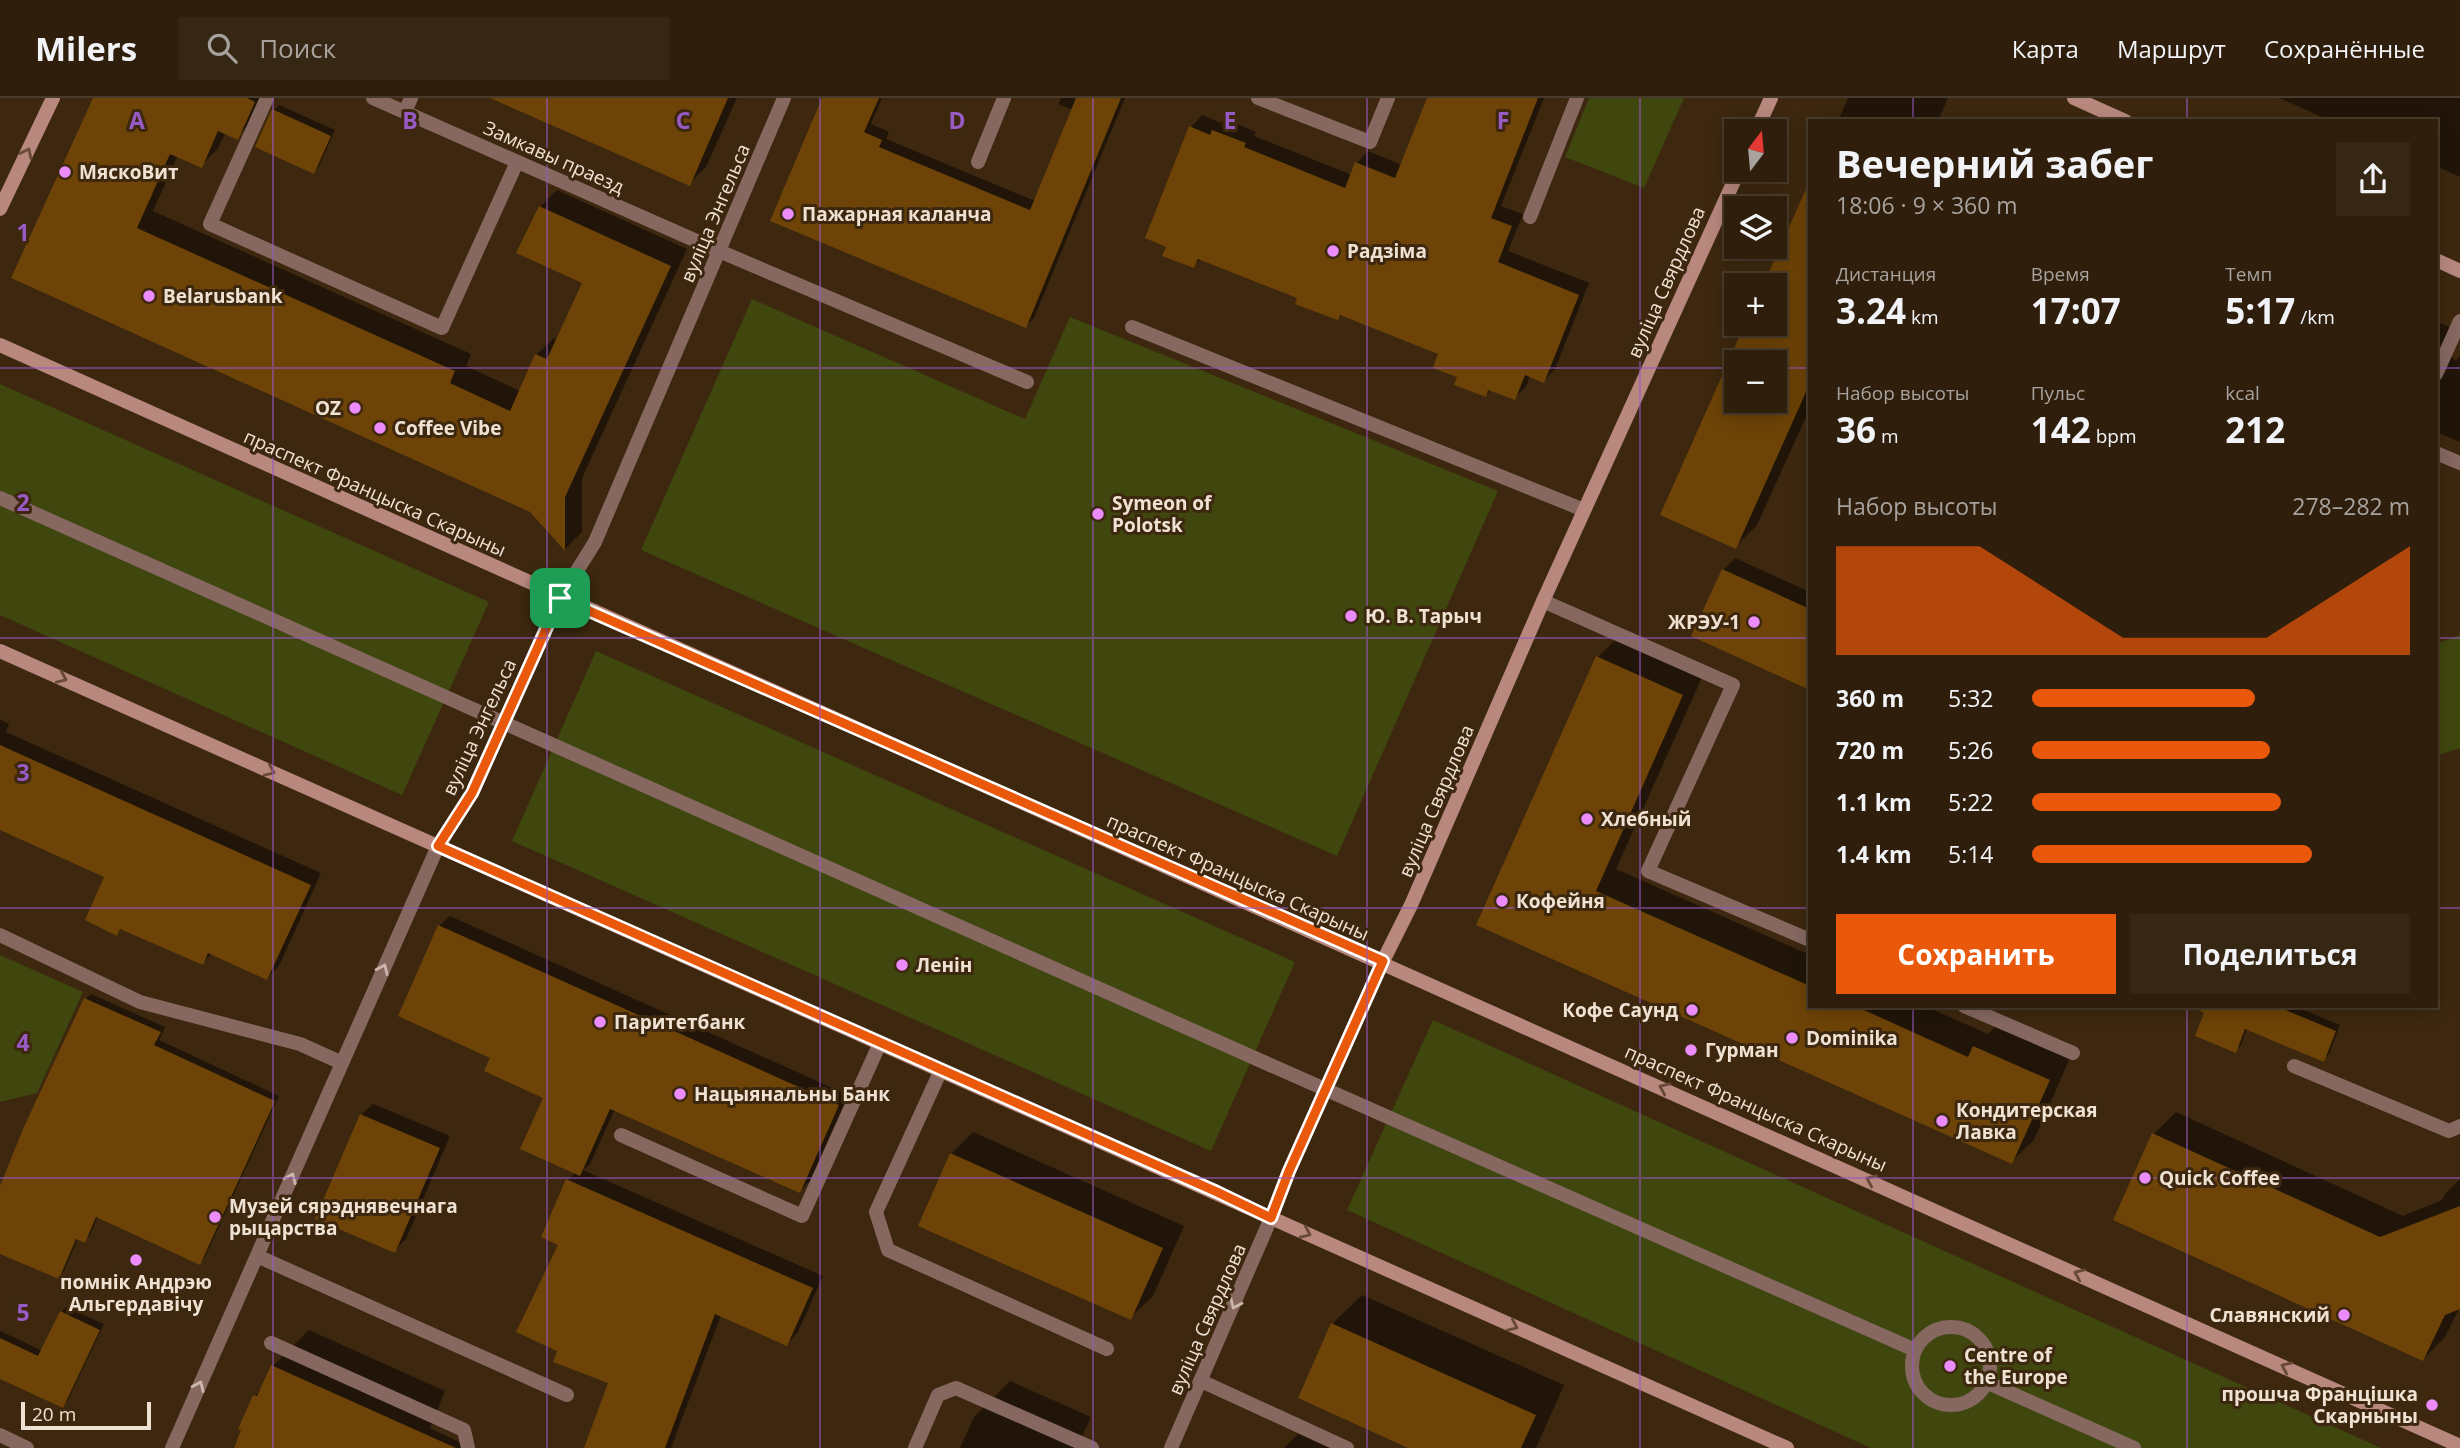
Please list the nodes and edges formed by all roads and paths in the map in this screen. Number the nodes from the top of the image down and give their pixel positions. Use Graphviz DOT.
graph roads {
  1 [pos="53,98"];
  2 [pos="267,98"];
  3 [pos="373,98"];
  4 [pos="411,98"];
  5 [pos="785,98"];
  6 [pos="1004,98"];
  7 [pos="1258,98"];
  8 [pos="1388,98"];
  9 [pos="1577,98"];
  10 [pos="1771,98"];
  11 [pos="2078,99"];
  12 [pos="405,112"];
  13 [pos="1761,119"];
  14 [pos="2121,119"];
  15 [pos="517,162"];
  16 [pos="978,162"];
  17 [pos="1734,182"];
  18 [pos="0,209"];
  19 [pos="1530,217"];
  20 [pos="719,251"];
  21 [pos="2438,261"];
  22 [pos="2460,271"];
  23 [pos="2460,321"];
  24 [pos="1132,327"];
  25 [pos="0,345"];
  26 [pos="2438,370"];
  27 [pos="1027,382"];
  28 [pos="2438,454"];
  29 [pos="2460,463"];
  30 [pos="0,498"];
  31 [pos="1584,510"];
  32 [pos="560,598"];
  33 [pos="1543,601"];
  34 [pos="0,651"];
  35 [pos="503,722"];
  36 [pos="438,846"];
  37 [pos="0,936"];
  38 [pos="1808,939"];
  39 [pos="1383,961"];
  40 [pos="1969,1008"];
  41 [pos="880,1043"];
  42 [pos="2073,1053"];
  43 [pos="342,1063"];
  44 [pos="2294,1066"];
  45 [pos="941,1070"];
  46 [pos="1325,1090"];
  47 [pos="2460,1126"];
  48 [pos="621,1135"];
  49 [pos="1271,1218"];
  50 [pos="257,1256"];
  51 [pos="271,1343"];
  52 [pos="1107,1349"];
  53 [pos="1915,1350"];
  54 [pos="1202,1381"];
  55 [pos="1986,1382"];
  56 [pos="567,1395"];
  57 [pos="0,1435"];
  58 [pos="2460,1446"];
  59 [pos="27,1448"];
  60 [pos="172,1448"];
  61 [pos="468,1448"];
  62 [pos="915,1448"];
  63 [pos="1092,1448"];
  64 [pos="1171,1448"];
  65 [pos="1347,1448"];
  66 [pos="1787,1448"];
  67 [pos="2134,1448"];
  18 -- 1 [label="street, one-way"];
  2 -- 15 [label="street"];
  3 -- 12 [label="street, Замкавы праезд"];
  4 -- 12 [label="street"];
  5 -- 20 [label="street, вуліца Энгельса"];
  6 -- 16 [label="street"];
  7 -- 8 [label="street"];
  9 -- 19 [label="street"];
  10 -- 13 [label="street"];
  11 -- 14 [label="street"];
  12 -- 15 [label="street, Замкавы праезд"];
  15 -- 20 [label="street, Замкавы праезд"];
  17 -- 31 [label="street, вуліца Свярдлова"];
  20 -- 27 [label="street, Замкавы праезд"];
  20 -- 32 [label="street, вуліца Энгельса"];
  21 -- 22 [label="street"];
  23 -- 26 [label="street"];
  24 -- 31 [label="street"];
  25 -- 32 [label="street, праспект Францыска Скарыны"];
  28 -- 29 [label="street"];
  30 -- 35 [label="street"];
  31 -- 33 [label="street, вуліца Свярдлова"];
  32 -- 35 [label="street, вуліца Энгельса"];
  32 -- 39 [label="street, праспект Францыска Скарыны"];
  33 -- 38 [label="street"];
  33 -- 39 [label="street, вуліца Свярдлова"];
  34 -- 36 [label="street, one-way"];
  35 -- 36 [label="street, вуліца Энгельса"];
  35 -- 46 [label="street"];
  36 -- 41 [label="street"];
  43 -- 36 [label="street, вуліца Энгельса, one-way"];
  37 -- 43 [label="street"];
  39 -- 46 [label="street, вуліца Свярдлова"];
  58 -- 39 [label="street, праспект Францыска Скарыны, one-way"];
  40 -- 42 [label="street"];
  41 -- 45 [label="street"];
  41 -- 48 [label="street"];
  50 -- 43 [label="street, вуліца Энгельса, one-way"];
  44 -- 47 [label="street"];
  45 -- 49 [label="street"];
  45 -- 52 [label="street"];
  46 -- 49 [label="street, вуліца Свярдлова"];
  46 -- 53 [label="street"];
  49 -- 54 [label="street, вуліца Свярдлова, one-way"];
  49 -- 66 [label="street, one-way"];
  50 -- 56 [label="street"];
  60 -- 50 [label="street, вуліца Энгельса, one-way"];
  51 -- 61 [label="street"];
  53 -- 55 [label="street"];
  53 -- 55 [label="street"];
  54 -- 64 [label="street, вуліца Свярдлова"];
  54 -- 65 [label="street"];
  55 -- 67 [label="street"];
  57 -- 59 [label="street"];
  62 -- 63 [label="street"];
}
